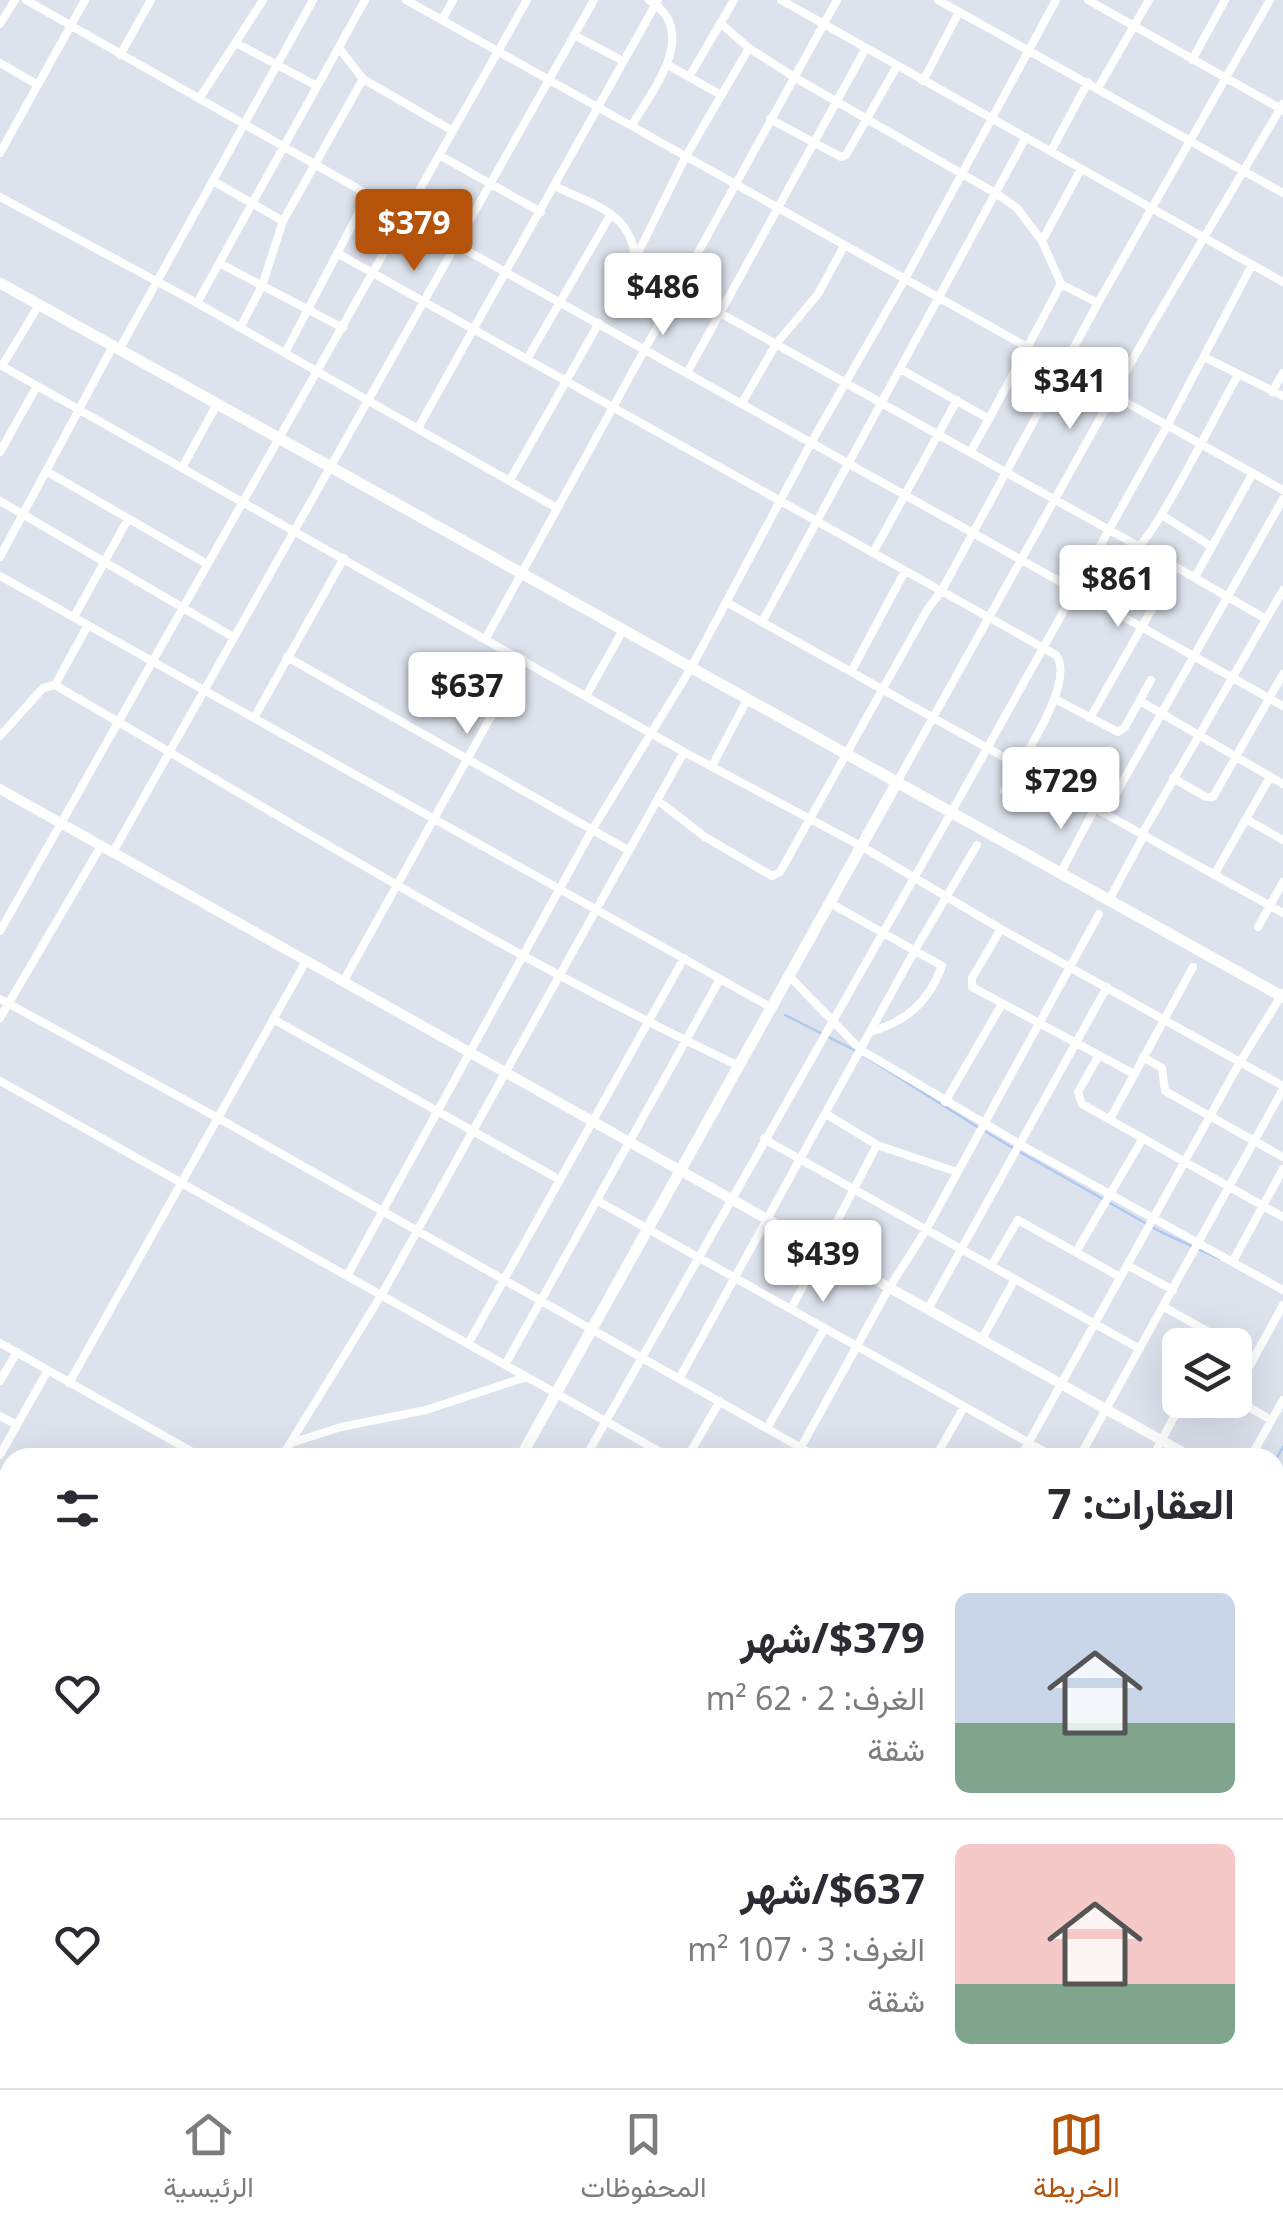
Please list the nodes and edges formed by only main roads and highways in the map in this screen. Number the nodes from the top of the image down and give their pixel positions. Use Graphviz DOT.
graph roads {
  1 [pos="0,283"];
  2 [pos="896,784"];
  3 [pos="1283,995"];
  4 [pos="526,1448"];
  1 -- 2 [label="main road"];
  2 -- 3 [label="main road"];
  2 -- 4 [label="main road"];
}
